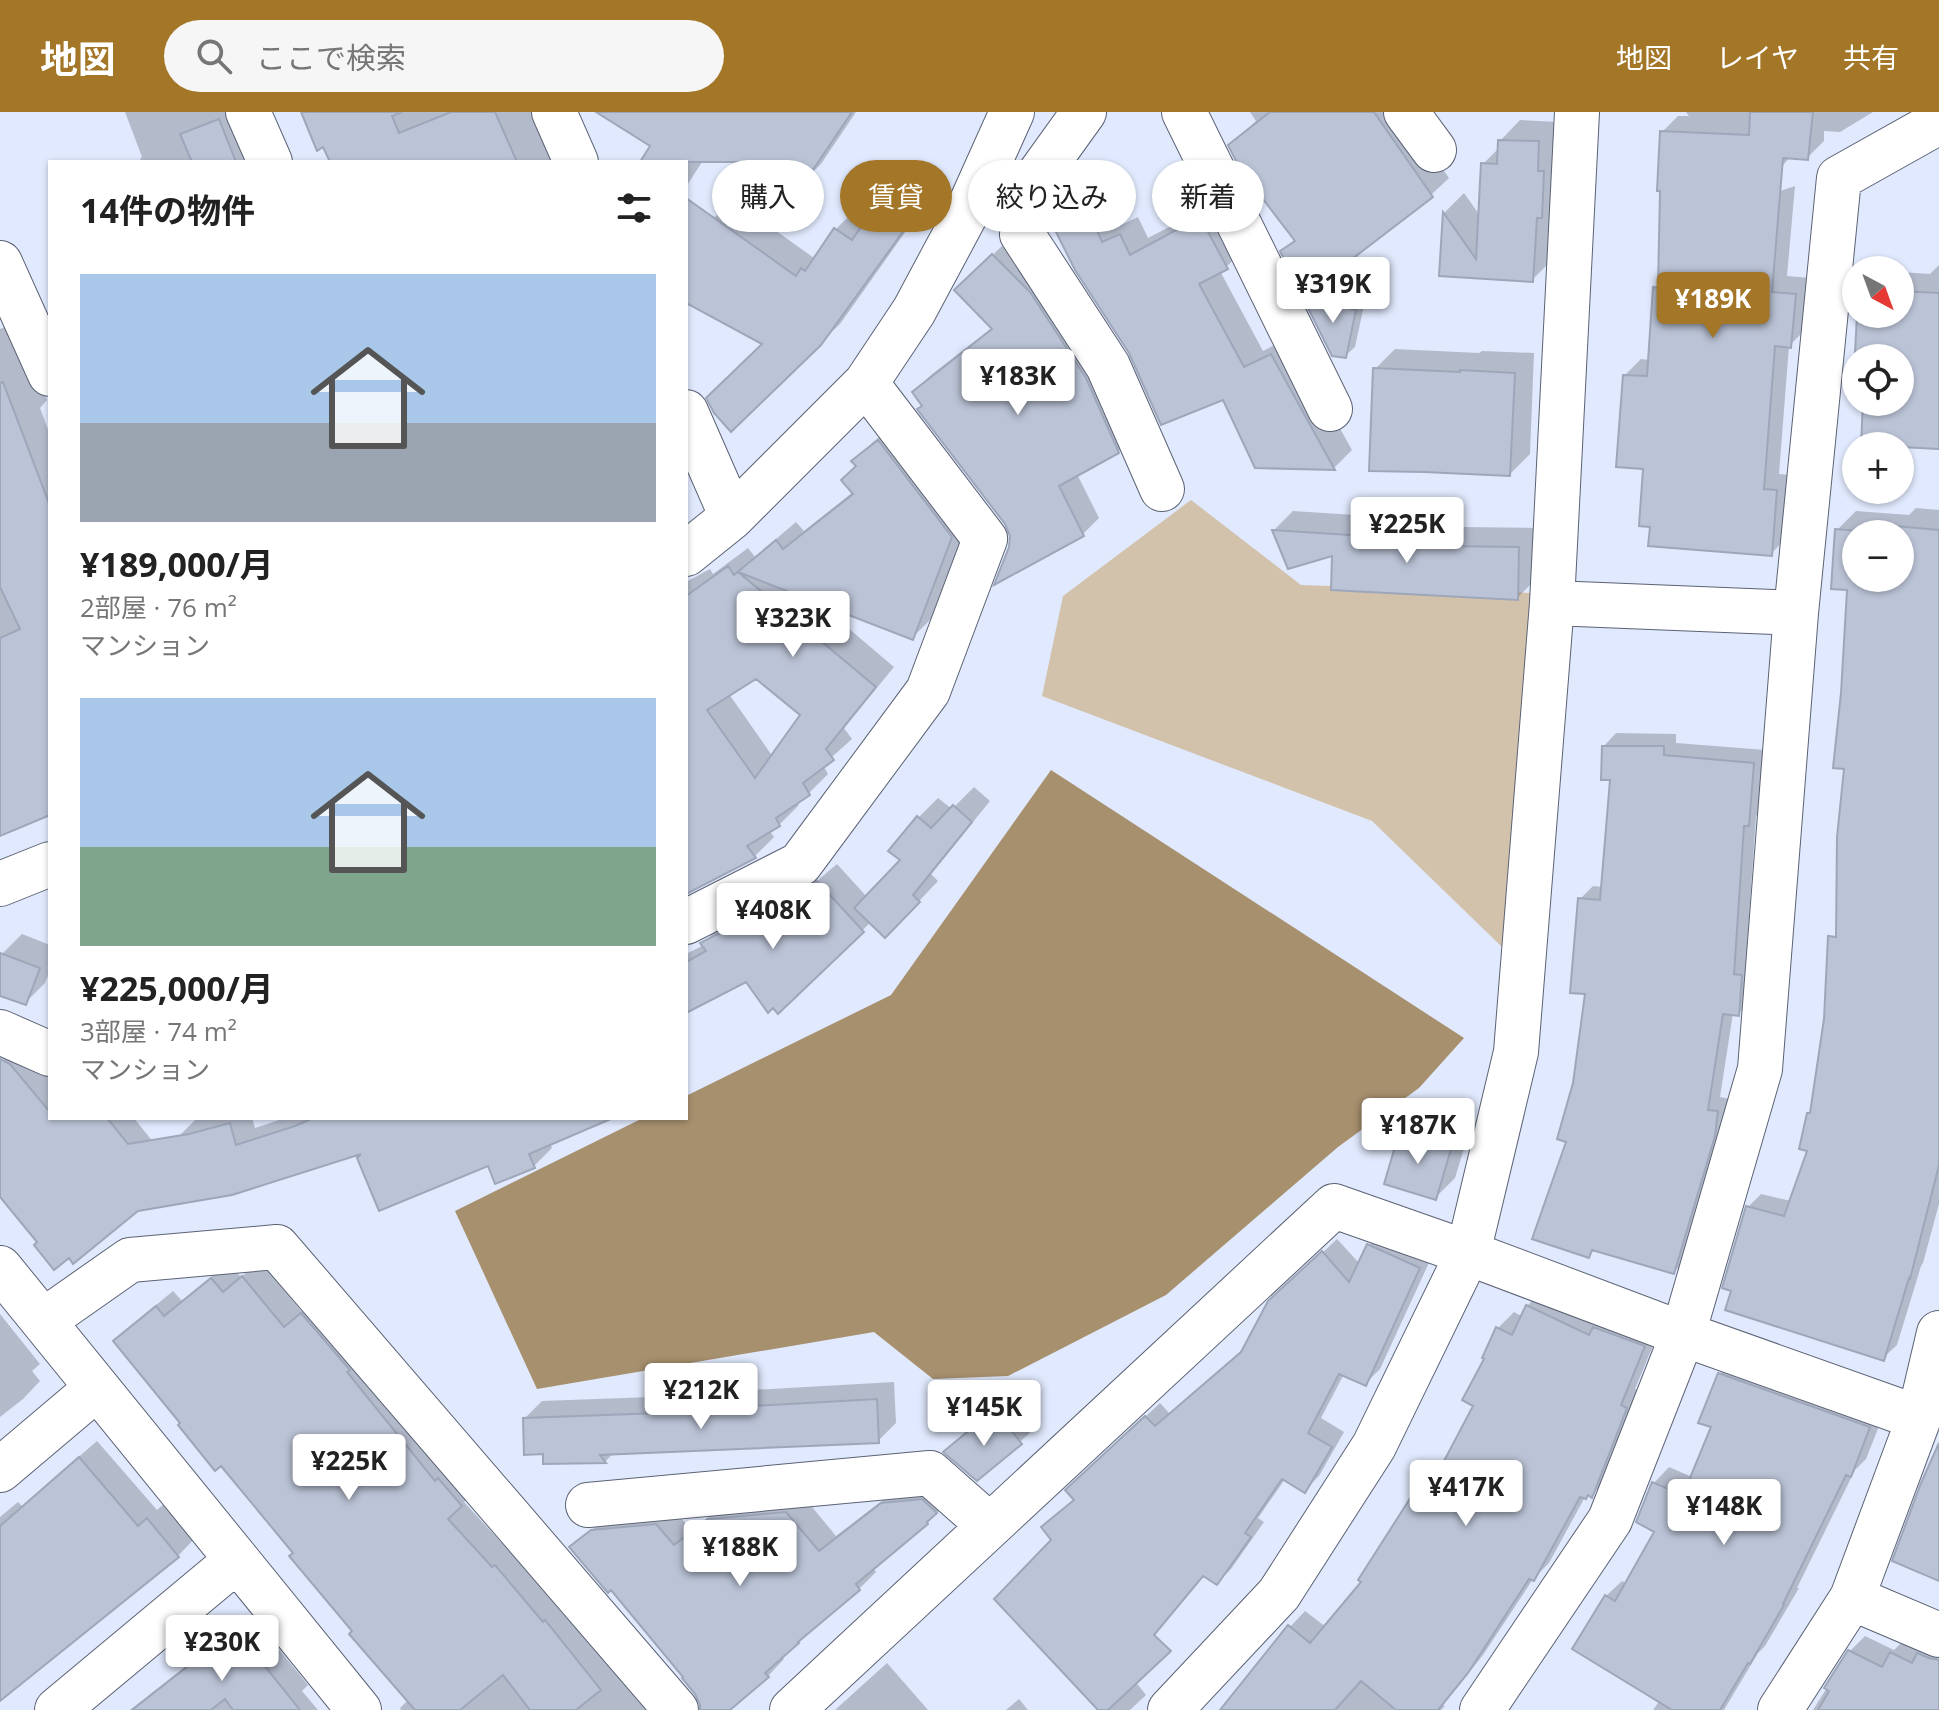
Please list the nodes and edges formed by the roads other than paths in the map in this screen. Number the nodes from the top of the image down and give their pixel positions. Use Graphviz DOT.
graph roads {
  1 [pos="248,112"];
  2 [pos="554,112"];
  3 [pos="1012,112"];
  4 [pos="1084,112"];
  5 [pos="1184,112"];
  6 [pos="1406,112"];
  7 [pos="1577,112"];
  8 [pos="1939,122"];
  9 [pos="1434,150"];
  10 [pos="269,160"];
  11 [pos="575,160"];
  12 [pos="0,263"];
  13 [pos="48,370"];
  14 [pos="866,383"];
  15 [pos="1330,409"];
  16 [pos="688,417"];
  17 [pos="1162,489"];
  18 [pos="732,517"];
  19 [pos="688,552"];
  20 [pos="1552,603"];
  21 [pos="1796,613"];
  22 [pos="48,865"];
  23 [pos="0,884"];
  24 [pos="688,921"];
  25 [pos="0,1032"];
  26 [pos="48,1053"];
  27 [pos="1468,1253"];
  28 [pos="0,1268"];
  29 [pos="43,1321"];
  30 [pos="1939,1333"];
  31 [pos="1683,1334"];
  32 [pos="97,1388"];
  33 [pos="1919,1418"];
  34 [pos="0,1470"];
  35 [pos="588,1505"];
  36 [pos="990,1526"];
  37 [pos="237,1560"];
  38 [pos="1852,1598"];
  39 [pos="1939,1635"];
  40 [pos="57,1710"];
  41 [pos="359,1710"];
  42 [pos="676,1710"];
  43 [pos="792,1710"];
  44 [pos="1170,1710"];
  45 [pos="1482,1710"];
  46 [pos="1780,1710"];
  1 -- 10 [label="street"];
  2 -- 11 [label="street"];
  3 -- 14 [label="street"];
  4 -- 17 [label="street"];
  5 -- 15 [label="street"];
  6 -- 9 [label="street"];
  7 -- 20 [label="street"];
  8 -- 21 [label="street"];
  12 -- 13 [label="street"];
  14 -- 18 [label="street"];
  14 -- 24 [label="street"];
  16 -- 18 [label="street"];
  18 -- 19 [label="street"];
  20 -- 21 [label="street"];
  20 -- 27 [label="street"];
  21 -- 31 [label="street"];
  22 -- 23 [label="street"];
  25 -- 26 [label="street"];
  27 -- 31 [label="street"];
  27 -- 36 [label="street"];
  27 -- 44 [label="street"];
  28 -- 29 [label="street"];
  29 -- 32 [label="street"];
  29 -- 42 [label="street"];
  30 -- 33 [label="street"];
  31 -- 33 [label="street"];
  31 -- 45 [label="street"];
  32 -- 34 [label="street"];
  32 -- 37 [label="street"];
  33 -- 38 [label="street"];
  35 -- 36 [label="street"];
  36 -- 43 [label="street"];
  37 -- 40 [label="street"];
  37 -- 41 [label="street"];
  38 -- 39 [label="street"];
  38 -- 46 [label="street"];
}
